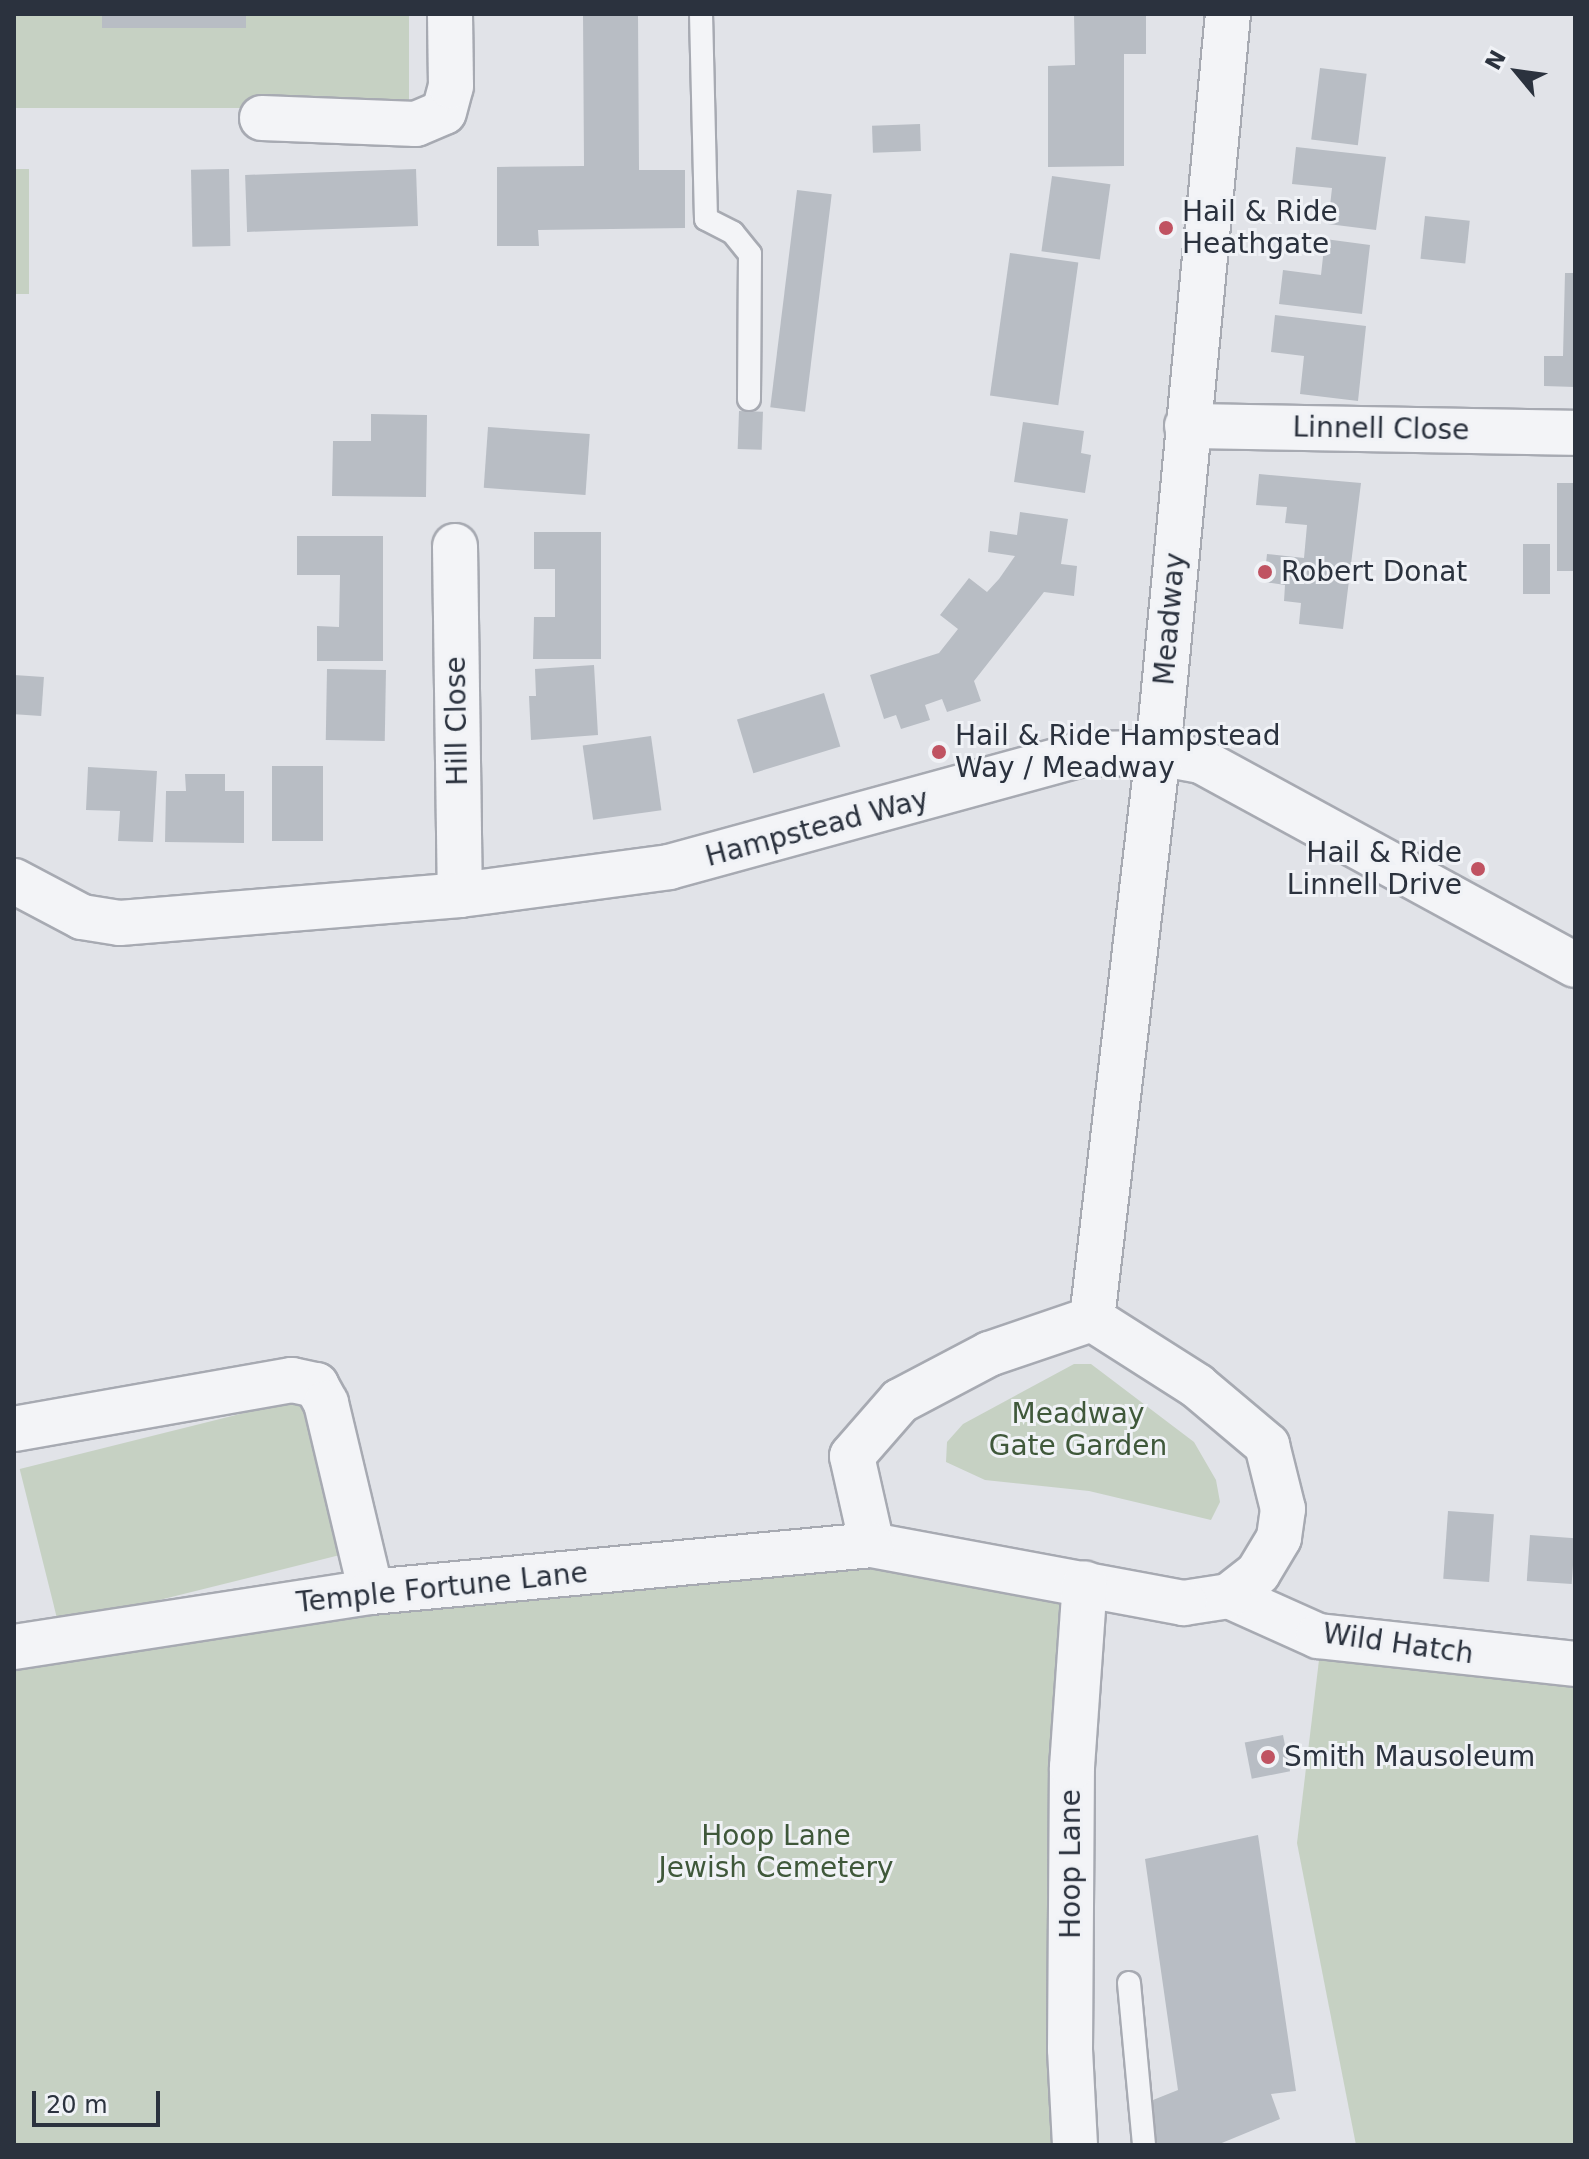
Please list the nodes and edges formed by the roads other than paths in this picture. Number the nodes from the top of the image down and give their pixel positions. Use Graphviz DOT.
graph roads {
  1 [pos="450,14"];
  2 [pos="701,14"];
  3 [pos="1228,14"];
  4 [pos="262,118"];
  5 [pos="749,399"];
  6 [pos="1187,426"];
  7 [pos="1575,433"];
  8 [pos="455,546"];
  9 [pos="1158,753"];
  10 [pos="14,881"];
  11 [pos="460,895"];
  12 [pos="1575,965"];
  13 [pos="1092,1319"];
  14 [pos="14,1429"];
  15 [pos="872,1545"];
  16 [pos="1085,1583"];
  17 [pos="371,1592"];
  18 [pos="1229,1596"];
  19 [pos="14,1647"];
  20 [pos="1575,1664"];
  21 [pos="1129,1983"];
  22 [pos="1075,2145"];
  23 [pos="1144,2145"];
  1 -- 4 [label="street"];
  2 -- 5 [label="lane"];
  3 -- 6 [label="street, Meadway"];
  6 -- 7 [label="street, Linnell Close"];
  6 -- 9 [label="street, Meadway"];
  8 -- 11 [label="street, Hill Close"];
  9 -- 11 [label="street, Hampstead Way"];
  9 -- 12 [label="street, Hampstead Way"];
  9 -- 13 [label="street, Meadway"];
  10 -- 11 [label="street, Hampstead Way"];
  13 -- 15 [label="street"];
  13 -- 18 [label="street"];
  14 -- 17 [label="street"];
  15 -- 16 [label="street, Temple Fortune Lane"];
  15 -- 17 [label="street, Temple Fortune Lane"];
  16 -- 18 [label="street, Temple Fortune Lane"];
  16 -- 22 [label="street, Hoop Lane"];
  17 -- 19 [label="street, Temple Fortune Lane"];
  18 -- 20 [label="street, Wild Hatch"];
  21 -- 23 [label="lane"];
}
